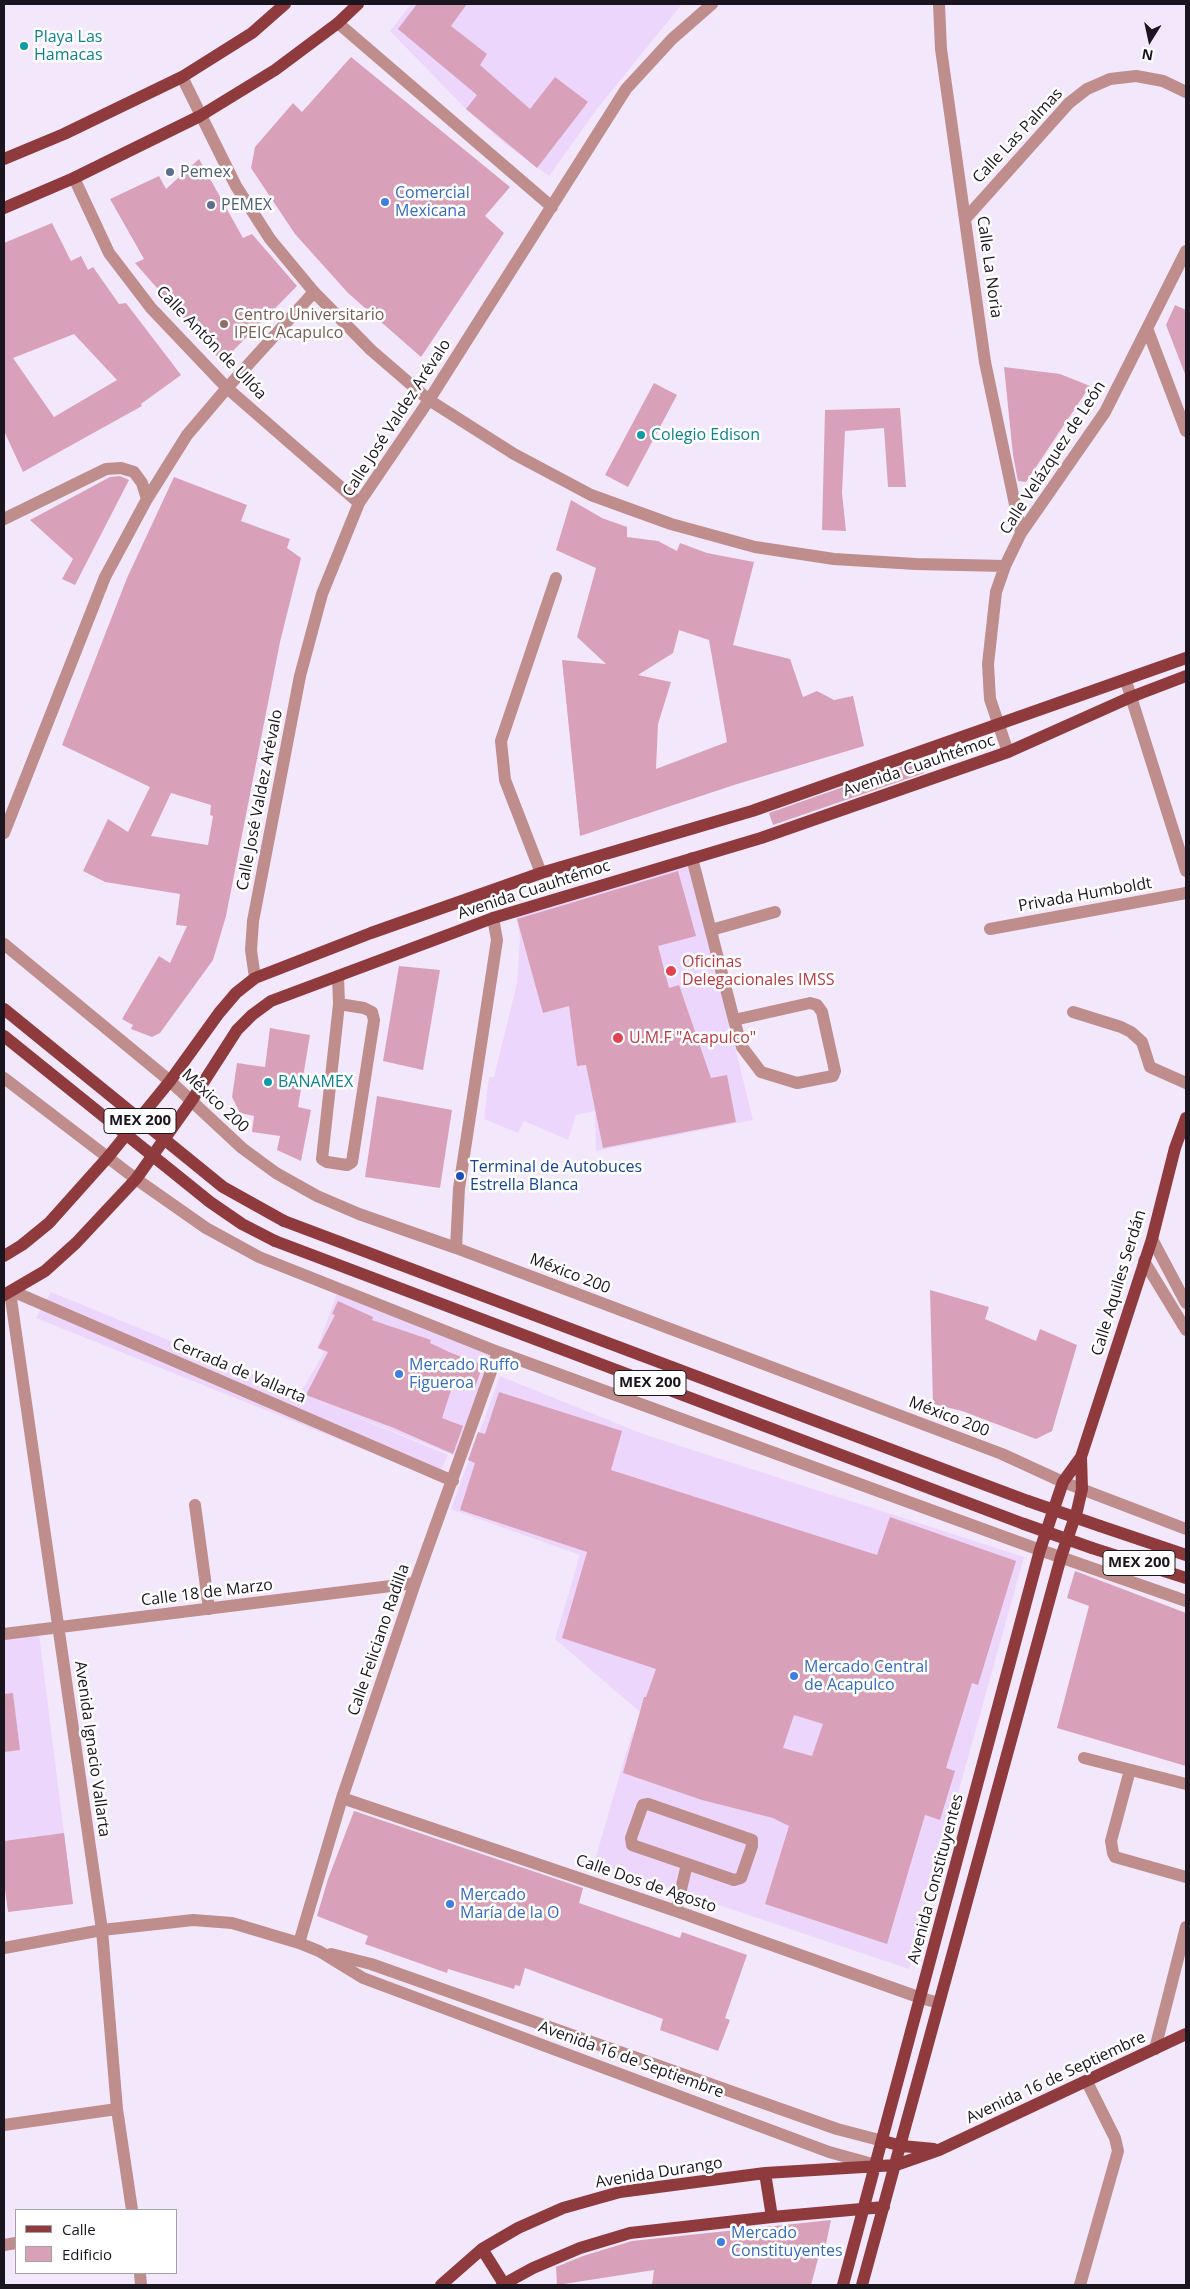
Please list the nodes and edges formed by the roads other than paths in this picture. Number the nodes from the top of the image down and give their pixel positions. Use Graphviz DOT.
graph roads {
  1 [pos="285,4"];
  2 [pos="358,4"];
  3 [pos="712,4"];
  4 [pos="939,4"];
  5 [pos="338,23"];
  6 [pos="182,77"];
  7 [pos="1186,92"];
  8 [pos="200,116"];
  9 [pos="4,159"];
  10 [pos="74,178"];
  11 [pos="552,207"];
  12 [pos="4,208"];
  13 [pos="966,218"];
  14 [pos="1186,251"];
  15 [pos="314,292"];
  16 [pos="1148,331"];
  17 [pos="227,388"];
  18 [pos="429,400"];
  19 [pos="1186,428"];
  20 [pos="147,499"];
  21 [pos="359,503"];
  22 [pos="4,519"];
  23 [pos="1021,533"];
  24 [pos="1005,566"];
  25 [pos="556,578"];
  26 [pos="1186,658"];
  27 [pos="1186,676"];
  28 [pos="1126,680"];
  29 [pos="1131,697"];
  30 [pos="998,726"];
  31 [pos="1008,752"];
  32 [pos="4,833"];
  33 [pos="692,858"];
  34 [pos="1186,871"];
  35 [pos="541,873"];
  36 [pos="1186,893"];
  37 [pos="775,912"];
  38 [pos="493,918"];
  39 [pos="990,929"];
  40 [pos="711,930"];
  41 [pos="4,944"];
  42 [pos="338,976"];
  43 [pos="255,978"];
  44 [pos="340,1004"];
  45 [pos="4,1009"];
  46 [pos="1073,1012"];
  47 [pos="734,1020"];
  48 [pos="4,1036"];
  49 [pos="4,1078"];
  50 [pos="170,1081"];
  51 [pos="1186,1082"];
  52 [pos="192,1100"];
  53 [pos="1186,1118"];
  54 [pos="108,1157"];
  55 [pos="136,1179"];
  56 [pos="1152,1239"];
  57 [pos="456,1248"];
  58 [pos="4,1256"];
  59 [pos="1144,1261"];
  60 [pos="9,1293"];
  61 [pos="1186,1303"];
  62 [pos="1186,1330"];
  63 [pos="498,1352"];
  64 [pos="1081,1457"];
  65 [pos="453,1481"];
  66 [pos="1063,1482"];
  67 [pos="1082,1489"];
  68 [pos="195,1506"];
  69 [pos="1186,1529"];
  70 [pos="1040,1550"];
  71 [pos="1186,1555"];
  72 [pos="1061,1556"];
  73 [pos="1186,1578"];
  74 [pos="415,1583"];
  75 [pos="1186,1601"];
  76 [pos="209,1610"];
  77 [pos="59,1629"];
  78 [pos="4,1634"];
  79 [pos="1084,1758"];
  80 [pos="1130,1770"];
  81 [pos="1186,1784"];
  82 [pos="342,1798"];
  83 [pos="687,1864"];
  84 [pos="1186,1877"];
  85 [pos="676,1911"];
  86 [pos="1186,1927"];
  87 [pos="102,1930"];
  88 [pos="299,1943"];
  89 [pos="4,1948"];
  90 [pos="319,1951"];
  91 [pos="921,1998"];
  92 [pos="940,2003"];
  93 [pos="520,2016"];
  94 [pos="513,2034"];
  95 [pos="1186,2034"];
  96 [pos="1156,2049"];
  97 [pos="1087,2082"];
  98 [pos="117,2109"];
  99 [pos="4,2124"];
  100 [pos="883,2141"];
  101 [pos="902,2146"];
  102 [pos="939,2150"];
  103 [pos="876,2165"];
  104 [pos="896,2165"];
  105 [pos="765,2173"];
  106 [pos="884,2206"];
  107 [pos="132,2209"];
  108 [pos="863,2210"];
  109 [pos="772,2216"];
  110 [pos="482,2249"];
  111 [pos="441,2285"];
  112 [pos="503,2285"];
  113 [pos="842,2285"];
  114 [pos="862,2285"];
  115 [pos="1080,2285"];
  1 -- 6 [label="main road"];
  2 -- 5 [label="main road"];
  3 -- 11 [label="street, Calle José Valdez Arévalo"];
  4 -- 13 [label="street, Calle La Noria"];
  5 -- 8 [label="main road"];
  5 -- 11 [label="street"];
  6 -- 8 [label="street"];
  6 -- 9 [label="main road"];
  7 -- 13 [label="street, Calle Las Palmas"];
  8 -- 10 [label="main road"];
  8 -- 15 [label="street"];
  10 -- 12 [label="main road"];
  10 -- 17 [label="street, Calle Antón de Ullóa"];
  11 -- 18 [label="street, Calle José Valdez Arévalo"];
  13 -- 23 [label="street, Calle La Noria"];
  14 -- 16 [label="street, Calle Velázquez de León"];
  15 -- 17 [label="street"];
  15 -- 18 [label="street"];
  16 -- 19 [label="street"];
  16 -- 23 [label="street, Calle Velázquez de León"];
  17 -- 20 [label="street"];
  17 -- 21 [label="street, Calle Antón de Ullóa"];
  18 -- 21 [label="street, Calle José Valdez Arévalo"];
  18 -- 24 [label="street"];
  20 -- 22 [label="street"];
  20 -- 32 [label="street"];
  21 -- 43 [label="street, Calle José Valdez Arévalo"];
  23 -- 24 [label="street, Calle Velázquez de León"];
  24 -- 30 [label="street, Calle Velázquez de León"];
  25 -- 35 [label="street"];
  26 -- 28 [label="main road, Avenida Cuauhtémoc"];
  27 -- 29 [label="main road, Avenida Cuauhtémoc"];
  28 -- 29 [label="street"];
  28 -- 30 [label="main road, Avenida Cuauhtémoc"];
  29 -- 31 [label="main road, Avenida Cuauhtémoc"];
  29 -- 34 [label="street"];
  30 -- 31 [label="street, Calle Velázquez de León"];
  30 -- 35 [label="main road, Avenida Cuauhtémoc"];
  31 -- 33 [label="main road, Avenida Cuauhtémoc"];
  33 -- 38 [label="main road, Avenida Cuauhtémoc"];
  33 -- 40 [label="street"];
  35 -- 43 [label="main road, Avenida Cuauhtémoc"];
  36 -- 39 [label="street, Privada Humboldt"];
  37 -- 40 [label="street"];
  38 -- 42 [label="main road, Avenida Cuauhtémoc"];
  38 -- 57 [label="street"];
  40 -- 47 [label="street"];
  41 -- 50 [label="street, México 200"];
  42 -- 44 [label="street"];
  42 -- 52 [label="main road, Avenida Cuauhtémoc"];
  43 -- 50 [label="main road, Avenida Cuauhtémoc"];
  44 -- 44 [label="street"];
  45 -- 71 [label="main road, MEX 200, bridge"];
  46 -- 51 [label="street"];
  47 -- 47 [label="street"];
  48 -- 73 [label="main road, MEX 200, bridge"];
  49 -- 54 [label="street"];
  50 -- 52 [label="street, México 200"];
  50 -- 54 [label="main road, Avenida Cuauhtémoc"];
  52 -- 55 [label="main road, Avenida Cuauhtémoc"];
  52 -- 57 [label="street, México 200"];
  53 -- 56 [label="main road, Calle Aquiles Serdán"];
  54 -- 55 [label="street"];
  54 -- 58 [label="main road, Avenida Cuauhtémoc"];
  55 -- 60 [label="main road, Avenida Cuauhtémoc"];
  55 -- 63 [label="street"];
  56 -- 59 [label="main road, Calle Aquiles Serdán"];
  56 -- 61 [label="street"];
  57 -- 66 [label="street, México 200"];
  59 -- 62 [label="street"];
  59 -- 64 [label="main road, Calle Aquiles Serdán"];
  60 -- 65 [label="street, Cerrada de Vallarta"];
  60 -- 77 [label="street, Avenida Ignacio Vallarta"];
  63 -- 65 [label="street, Calle Feliciano Radilla"];
  63 -- 70 [label="street"];
  64 -- 66 [label="main road, Calle Aquiles Serdán"];
  64 -- 67 [label="main road, Calle Aquiles Serdán"];
  65 -- 74 [label="street, Calle Feliciano Radilla"];
  66 -- 67 [label="street, México 200"];
  66 -- 70 [label="main road, Avenida Constituyentes"];
  67 -- 69 [label="street, México 200"];
  67 -- 72 [label="main road"];
  68 -- 76 [label="street"];
  70 -- 72 [label="street"];
  70 -- 91 [label="main road, Avenida Constituyentes"];
  72 -- 75 [label="street"];
  72 -- 92 [label="main road"];
  74 -- 76 [label="street, Calle 18 de Marzo"];
  74 -- 82 [label="street, Calle Feliciano Radilla"];
  76 -- 77 [label="street, Calle 18 de Marzo"];
  77 -- 78 [label="street, Calle 18 de Marzo"];
  77 -- 87 [label="street, Avenida Ignacio Vallarta"];
  79 -- 80 [label="street"];
  80 -- 81 [label="street"];
  80 -- 84 [label="street"];
  82 -- 85 [label="street, Calle Dos de Agosto"];
  82 -- 88 [label="street, Calle Feliciano Radilla"];
  83 -- 83 [label="street"];
  83 -- 85 [label="street"];
  85 -- 91 [label="street, Calle Dos de Agosto"];
  86 -- 96 [label="street"];
  87 -- 88 [label="street, Avenida 16 de Septiembre"];
  87 -- 89 [label="street, Avenida 16 de Septiembre"];
  87 -- 98 [label="street, Avenida Ignacio Vallarta"];
  88 -- 90 [label="street, Avenida 16 de Septiembre"];
  90 -- 93 [label="street, Avenida 16 de Septiembre"];
  90 -- 94 [label="street, Avenida 16 de Septiembre"];
  91 -- 92 [label="street, Calle Dos de Agosto"];
  91 -- 100 [label="main road, Avenida Constituyentes"];
  92 -- 101 [label="main road"];
  93 -- 94 [label="street"];
  93 -- 100 [label="street, Avenida 16 de Septiembre"];
  94 -- 103 [label="street, Avenida 16 de Septiembre"];
  95 -- 96 [label="main road, Avenida 16 de Septiembre"];
  96 -- 97 [label="main road, Avenida 16 de Septiembre"];
  97 -- 102 [label="main road, Avenida 16 de Septiembre"];
  97 -- 115 [label="street"];
  98 -- 99 [label="street"];
  98 -- 107 [label="street, Avenida Ignacio Vallarta"];
  100 -- 101 [label="main road, Avenida 16 de Septiembre"];
  100 -- 103 [label="main road, Avenida Constituyentes"];
  101 -- 102 [label="main road, Avenida 16 de Septiembre"];
  101 -- 104 [label="main road"];
  102 -- 104 [label="main road, Avenida 16 de Septiembre"];
  103 -- 104 [label="main road, Avenida 16 de Septiembre"];
  103 -- 105 [label="main road, Avenida Durango"];
  103 -- 108 [label="main road, Avenida Constituyentes"];
  104 -- 106 [label="main road"];
  105 -- 109 [label="main road"];
  105 -- 110 [label="main road, Avenida Durango"];
  106 -- 108 [label="main road"];
  106 -- 114 [label="main road"];
  108 -- 109 [label="main road"];
  108 -- 113 [label="main road, Avenida Constituyentes"];
  109 -- 112 [label="main road"];
  110 -- 111 [label="main road, Avenida Durango"];
  110 -- 112 [label="main road"];
}
